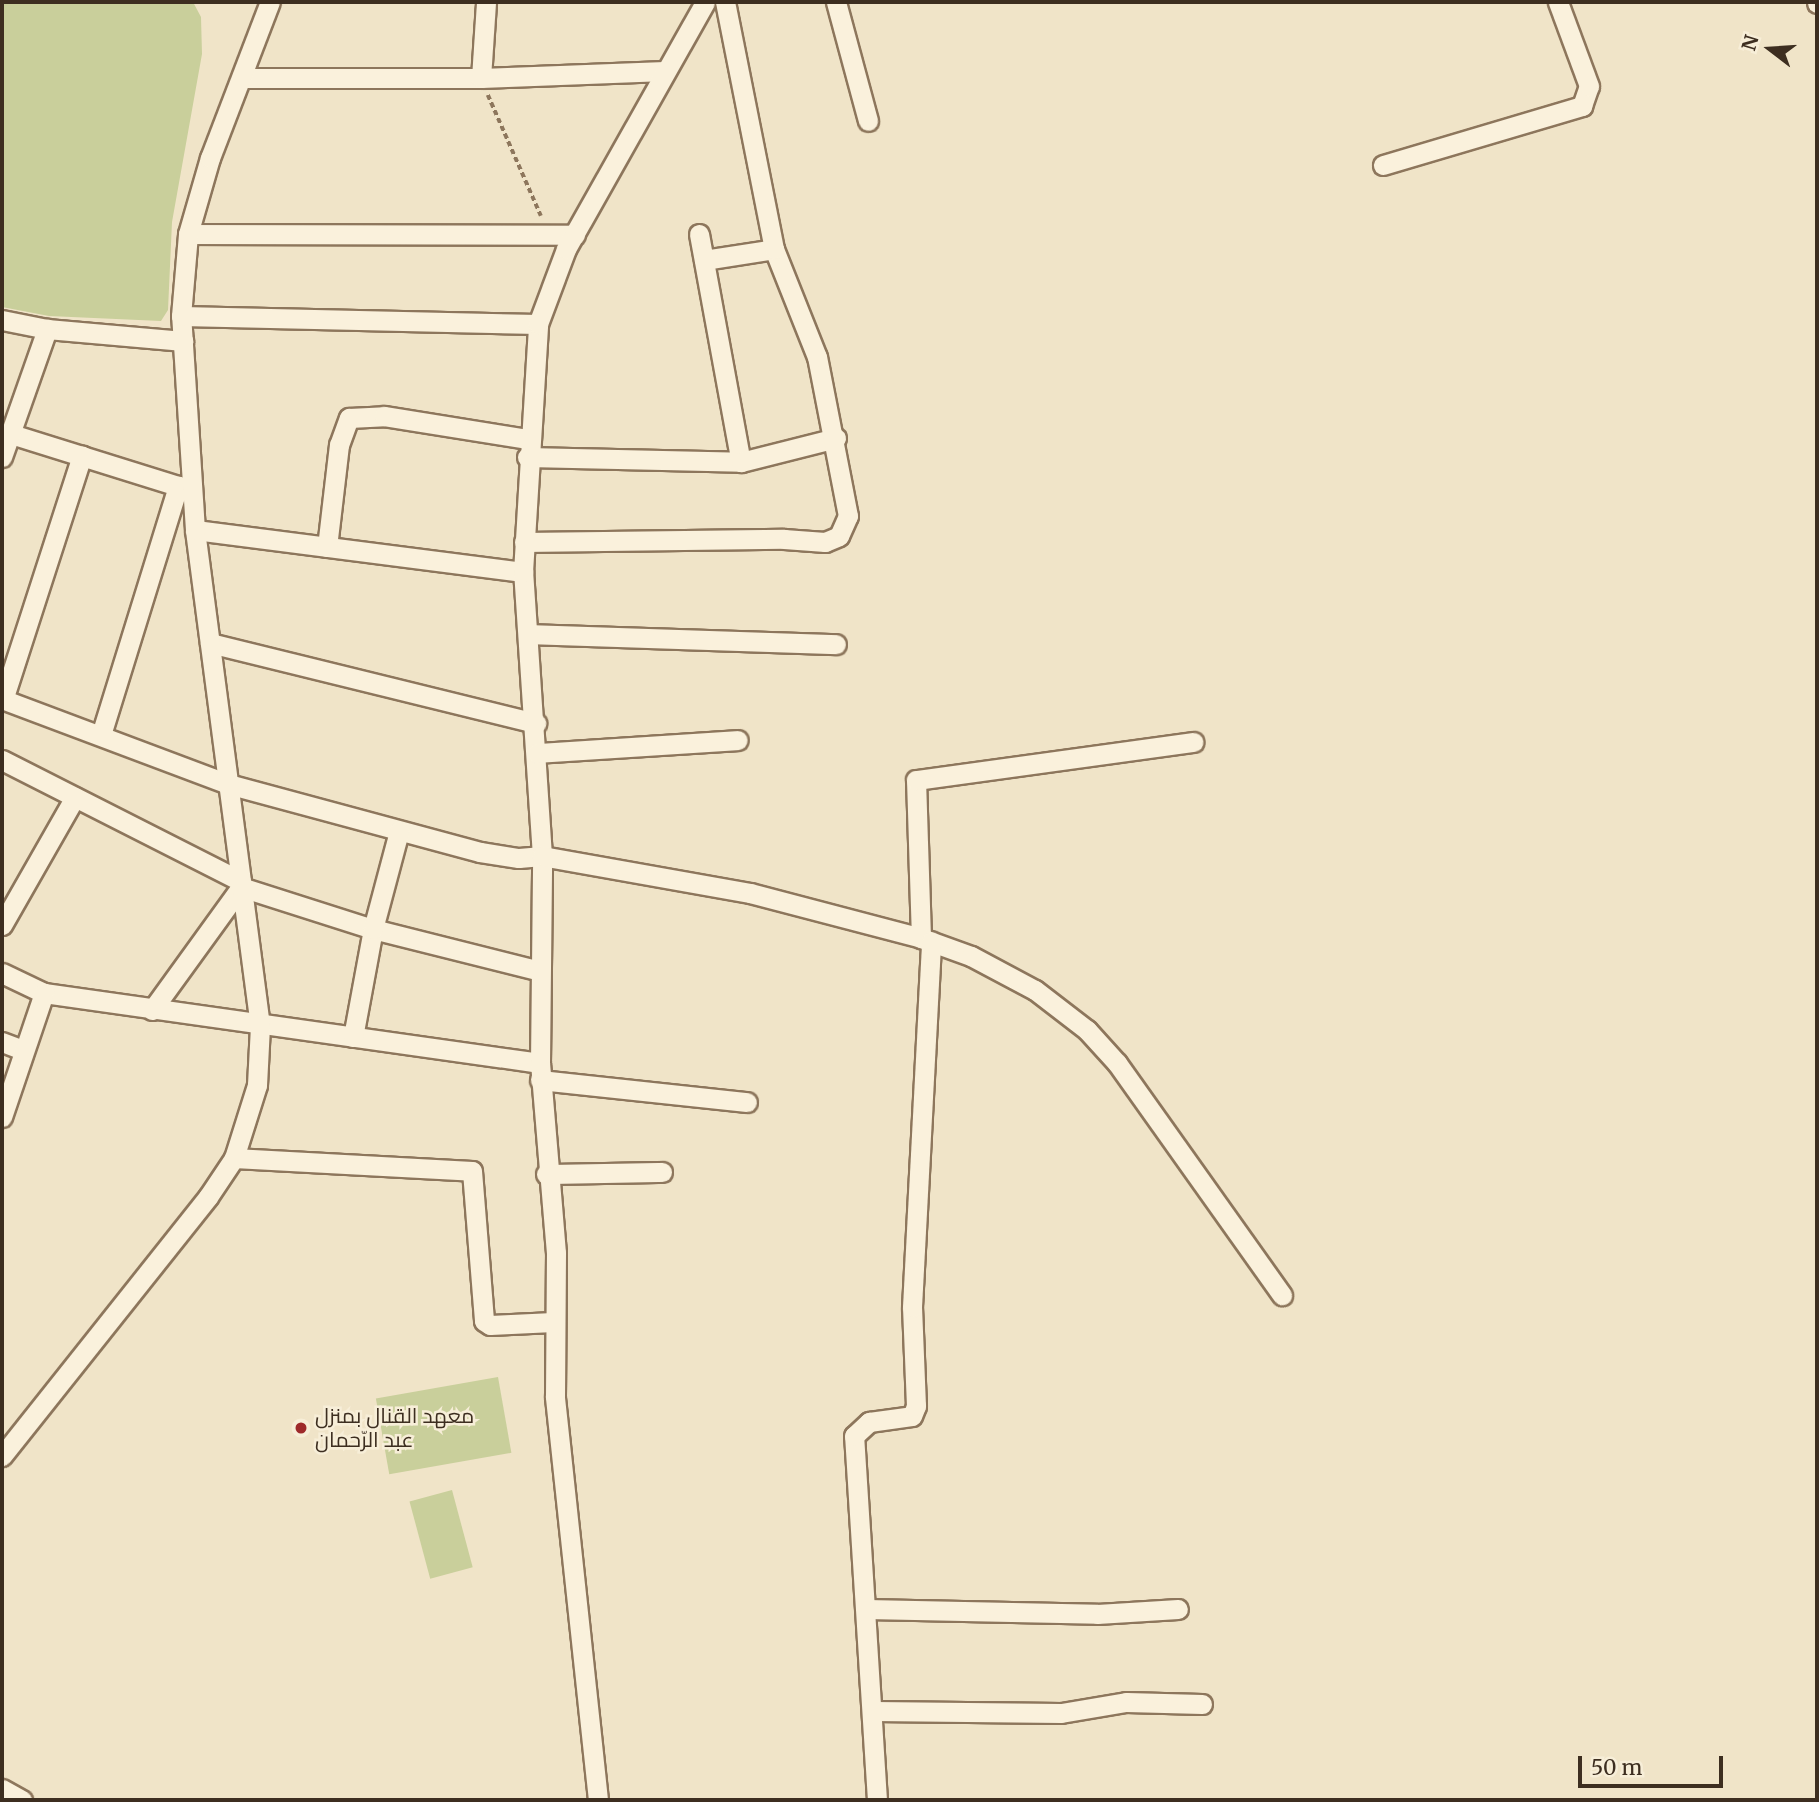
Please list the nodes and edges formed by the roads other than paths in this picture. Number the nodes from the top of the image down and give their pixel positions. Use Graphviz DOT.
graph roads {
  1 [pos="270,2"];
  2 [pos="486,2"];
  3 [pos="705,2"];
  4 [pos="725,2"];
  5 [pos="836,2"];
  6 [pos="1558,2"];
  7 [pos="665,71"];
  8 [pos="243,78"];
  9 [pos="481,78"];
  10 [pos="868,121"];
  11 [pos="1383,165"];
  12 [pos="188,234"];
  13 [pos="699,234"];
  14 [pos="575,235"];
  15 [pos="774,249"];
  16 [pos="704,260"];
  17 [pos="181,316"];
  18 [pos="2,320"];
  19 [pos="538,324"];
  20 [pos="47,329"];
  21 [pos="183,341"];
  22 [pos="11,434"];
  23 [pos="836,438"];
  24 [pos="528,448"];
  25 [pos="82,455"];
  26 [pos="2,457"];
  27 [pos="741,461"];
  28 [pos="185,488"];
  29 [pos="195,530"];
  30 [pos="524,542"];
  31 [pos="327,547"];
  32 [pos="523,572"];
  33 [pos="528,634"];
  34 [pos="210,643"];
  35 [pos="836,645"];
  36 [pos="2,700"];
  37 [pos="536,723"];
  38 [pos="101,735"];
  39 [pos="738,740"];
  40 [pos="1193,741"];
  41 [pos="537,753"];
  42 [pos="2,760"];
  43 [pos="228,784"];
  44 [pos="75,797"];
  45 [pos="399,831"];
  46 [pos="542,856"];
  47 [pos="241,884"];
  48 [pos="2,925"];
  49 [pos="373,929"];
  50 [pos="926,939"];
  51 [pos="540,971"];
  52 [pos="2,973"];
  53 [pos="44,993"];
  54 [pos="152,1010"];
  55 [pos="260,1026"];
  56 [pos="353,1037"];
  57 [pos="2,1042"];
  58 [pos="23,1050"];
  59 [pos="540,1072"];
  60 [pos="747,1102"];
  61 [pos="2,1117"];
  62 [pos="234,1158"];
  63 [pos="662,1172"];
  64 [pos="546,1174"];
  65 [pos="1282,1295"];
  66 [pos="553,1322"];
  67 [pos="2,1456"];
  68 [pos="866,1609"];
  69 [pos="1178,1609"];
  70 [pos="1202,1704"];
  71 [pos="873,1711"];
  72 [pos="2,1789"];
  73 [pos="22,1800"];
  74 [pos="598,1800"];
  75 [pos="877,1800"];
  1 -- 8 [label="street"];
  2 -- 9 [label="street"];
  3 -- 7 [label="street"];
  4 -- 15 [label="street"];
  5 -- 10 [label="street"];
  6 -- 11 [label="street"];
  7 -- 9 [label="street"];
  7 -- 14 [label="street"];
  8 -- 9 [label="street"];
  8 -- 12 [label="street"];
  12 -- 14 [label="street"];
  12 -- 17 [label="street"];
  13 -- 16 [label="street"];
  14 -- 19 [label="street"];
  15 -- 16 [label="street"];
  15 -- 23 [label="street"];
  16 -- 27 [label="street"];
  17 -- 19 [label="street"];
  17 -- 21 [label="street"];
  18 -- 20 [label="street"];
  19 -- 24 [label="street"];
  20 -- 21 [label="street"];
  20 -- 22 [label="street"];
  21 -- 28 [label="street"];
  22 -- 25 [label="street"];
  22 -- 26 [label="street"];
  23 -- 27 [label="street"];
  23 -- 30 [label="street"];
  24 -- 27 [label="street"];
  24 -- 30 [label="street"];
  24 -- 31 [label="street"];
  25 -- 28 [label="street"];
  25 -- 36 [label="street"];
  28 -- 29 [label="street"];
  28 -- 38 [label="street"];
  29 -- 31 [label="street"];
  29 -- 34 [label="street"];
  30 -- 32 [label="street"];
  31 -- 32 [label="street"];
  32 -- 33 [label="street"];
  33 -- 35 [label="street"];
  33 -- 37 [label="street"];
  34 -- 37 [label="street"];
  34 -- 43 [label="street"];
  36 -- 38 [label="street"];
  37 -- 41 [label="street"];
  38 -- 43 [label="street"];
  39 -- 41 [label="street"];
  40 -- 50 [label="street"];
  41 -- 46 [label="street"];
  42 -- 44 [label="street"];
  43 -- 45 [label="street"];
  43 -- 47 [label="street"];
  44 -- 47 [label="street"];
  44 -- 48 [label="street"];
  45 -- 46 [label="street"];
  45 -- 49 [label="street"];
  46 -- 50 [label="street"];
  46 -- 51 [label="street"];
  47 -- 49 [label="street"];
  47 -- 54 [label="street"];
  47 -- 55 [label="street"];
  49 -- 51 [label="street"];
  49 -- 56 [label="street"];
  50 -- 65 [label="street"];
  50 -- 68 [label="street"];
  51 -- 59 [label="street"];
  52 -- 53 [label="street"];
  53 -- 54 [label="street"];
  53 -- 58 [label="street"];
  54 -- 55 [label="street"];
  55 -- 56 [label="street"];
  55 -- 62 [label="street"];
  56 -- 59 [label="street"];
  57 -- 58 [label="street"];
  58 -- 61 [label="street"];
  59 -- 60 [label="street"];
  59 -- 64 [label="street"];
  62 -- 66 [label="street"];
  62 -- 67 [label="street"];
  63 -- 64 [label="street"];
  64 -- 66 [label="street"];
  66 -- 74 [label="street"];
  68 -- 69 [label="street"];
  68 -- 71 [label="street"];
  70 -- 71 [label="street"];
  71 -- 75 [label="street"];
  72 -- 73 [label="street"];
}
